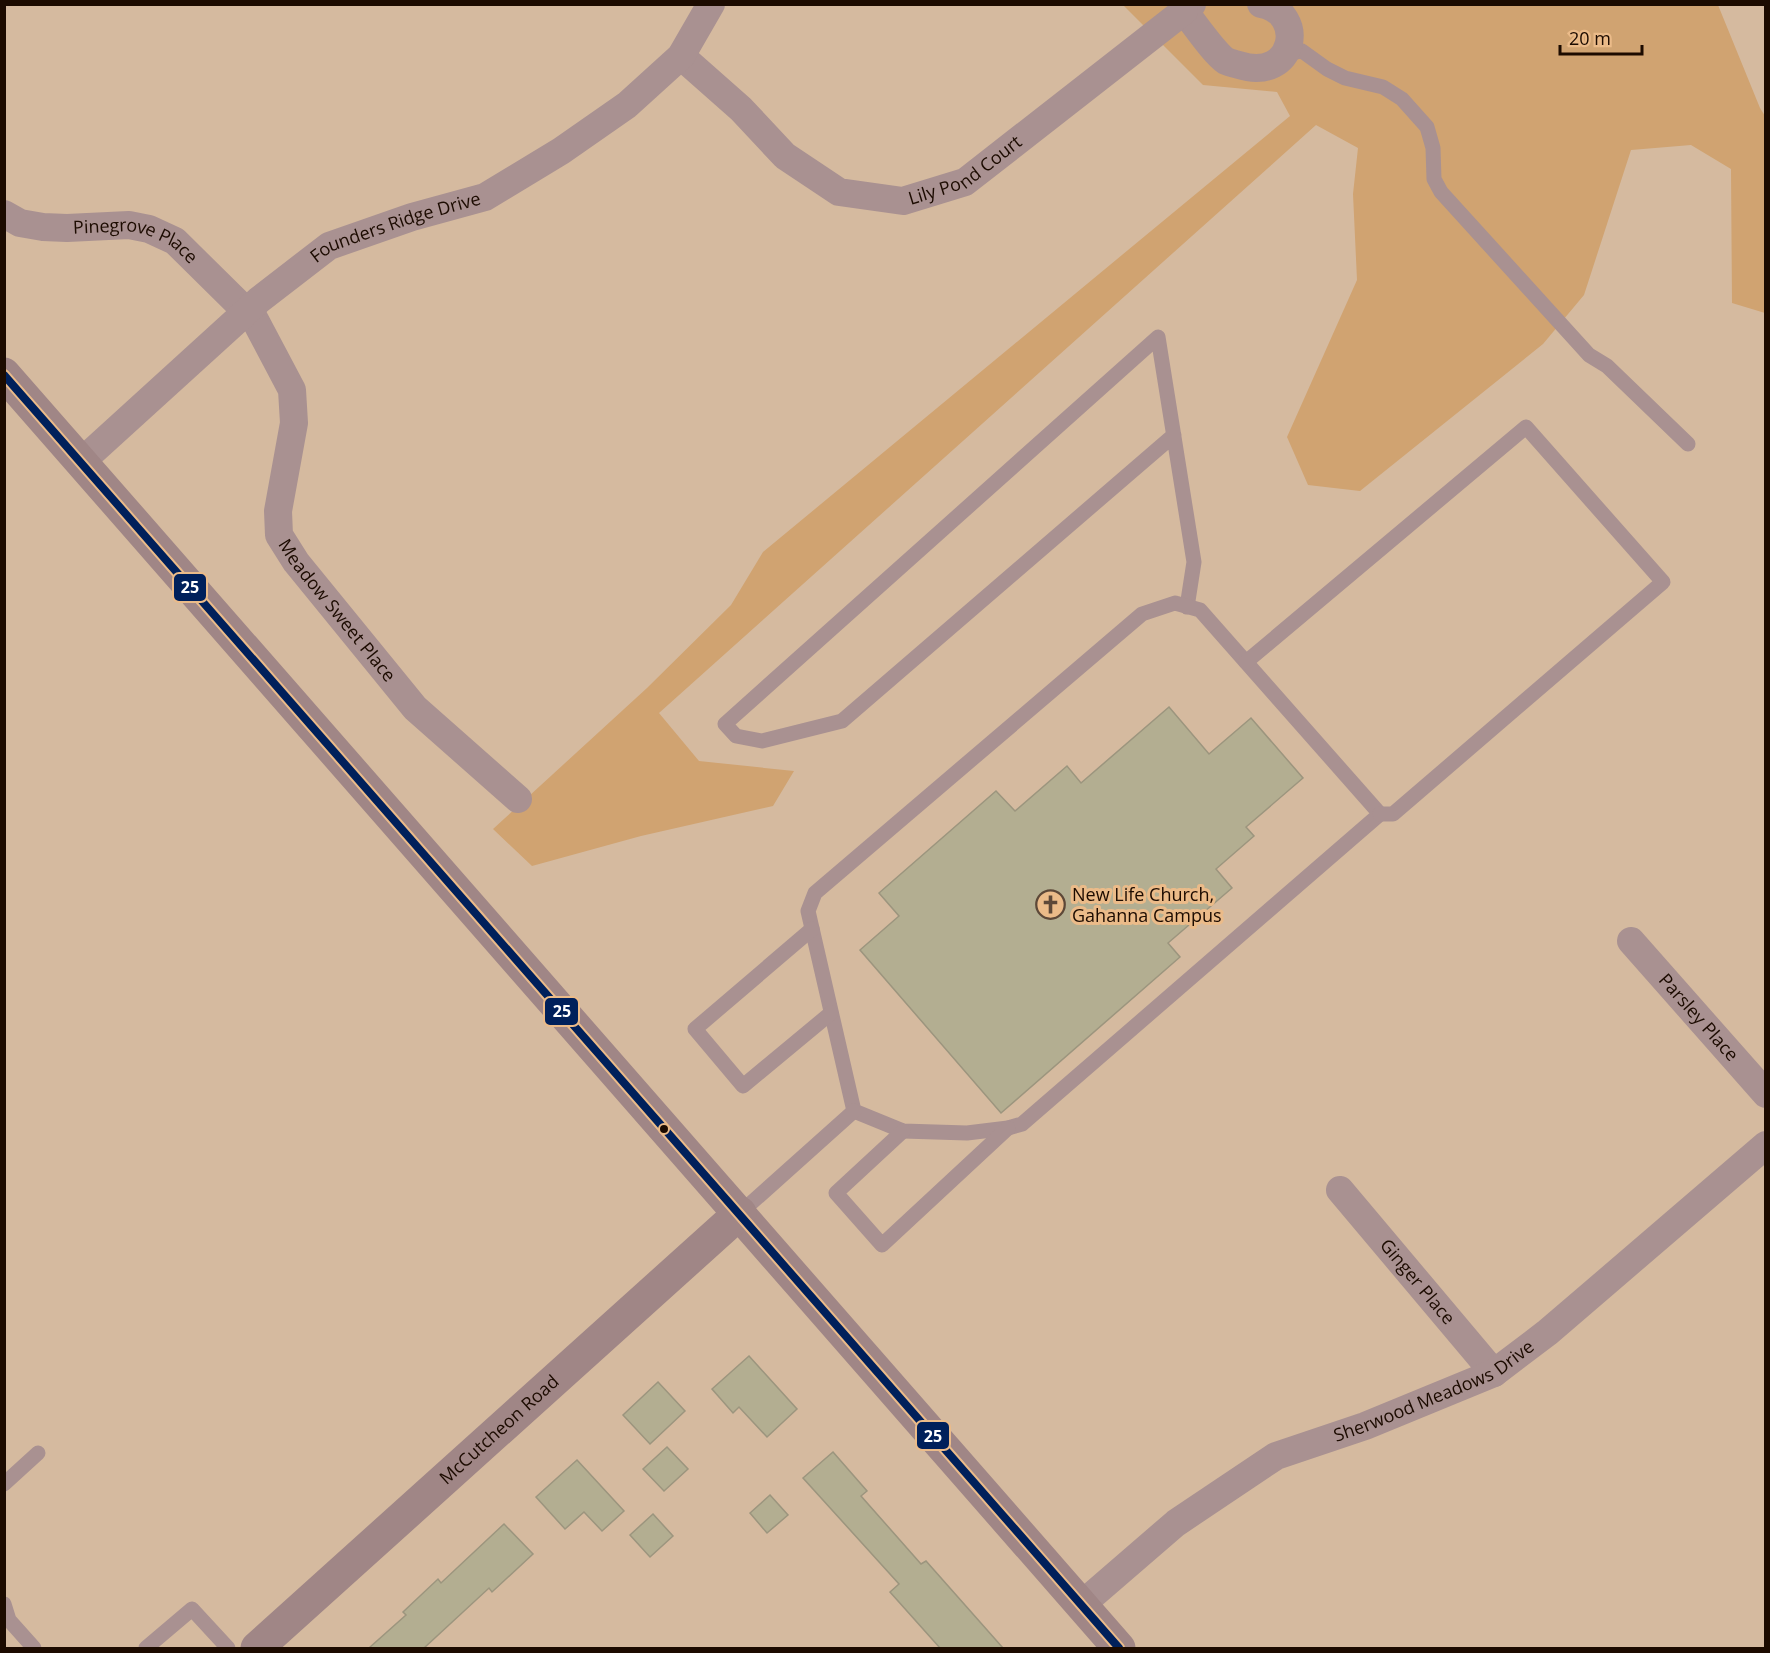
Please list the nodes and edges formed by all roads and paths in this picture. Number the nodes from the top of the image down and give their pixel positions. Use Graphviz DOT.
graph roads {
  1 [pos="711,4"];
  2 [pos="1261,4"];
  3 [pos="1188,8"];
  4 [pos="1286,54"];
  5 [pos="681,56"];
  6 [pos="4,214"];
  7 [pos="246,311"];
  8 [pos="4,374"];
  9 [pos="1174,435"];
  10 [pos="1688,444"];
  11 [pos="81,462"];
  12 [pos="1187,607"];
  13 [pos="1246,662"];
  14 [pos="518,799"];
  15 [pos="1380,814"];
  16 [pos="812,929"];
  17 [pos="1631,942"];
  18 [pos="831,1013"];
  19 [pos="1766,1094"];
  20 [pos="854,1111"];
  21 [pos="1008,1128"];
  22 [pos="903,1131"];
  23 [pos="1766,1145"];
  24 [pos="1340,1190"];
  25 [pos="740,1213"];
  26 [pos="1494,1373"];
  27 [pos="39,1453"];
  28 [pos="4,1484"];
  29 [pos="4,1604"];
  30 [pos="1081,1605"];
  31 [pos="34,1648"];
  32 [pos="146,1648"];
  33 [pos="228,1648"];
  34 [pos="257,1648"];
  35 [pos="1119,1648"];
  1 -- 5 [label="street, Founders Ridge Drive"];
  2 -- 4 [label="street"];
  3 -- 4 [label="street, Lily Pond Court"];
  3 -- 5 [label="street, Lily Pond Court"];
  4 -- 10 [label="lane"];
  5 -- 7 [label="street, Founders Ridge Drive"];
  6 -- 7 [label="street, Pinegrove Place"];
  7 -- 11 [label="street, Founders Ridge Drive"];
  7 -- 14 [label="street, Meadow Sweet Place"];
  8 -- 11 [label="main road"];
  9 -- 9 [label="lane"];
  9 -- 12 [label="lane"];
  11 -- 25 [label="main road"];
  12 -- 13 [label="lane"];
  12 -- 16 [label="lane"];
  13 -- 15 [label="lane"];
  13 -- 15 [label="lane"];
  15 -- 21 [label="lane"];
  16 -- 18 [label="lane"];
  16 -- 18 [label="lane"];
  17 -- 19 [label="street, Parsley Place"];
  18 -- 20 [label="lane"];
  20 -- 22 [label="lane"];
  20 -- 25 [label="lane"];
  21 -- 22 [label="lane"];
  21 -- 22 [label="lane"];
  23 -- 26 [label="street, Sherwood Meadows Drive"];
  24 -- 26 [label="street, Ginger Place"];
  25 -- 30 [label="main road"];
  25 -- 34 [label="main road, McCutcheon Road"];
  26 -- 30 [label="street, Sherwood Meadows Drive"];
  27 -- 28 [label="lane"];
  29 -- 31 [label="lane"];
  30 -- 35 [label="main road"];
  32 -- 33 [label="lane"];
}
